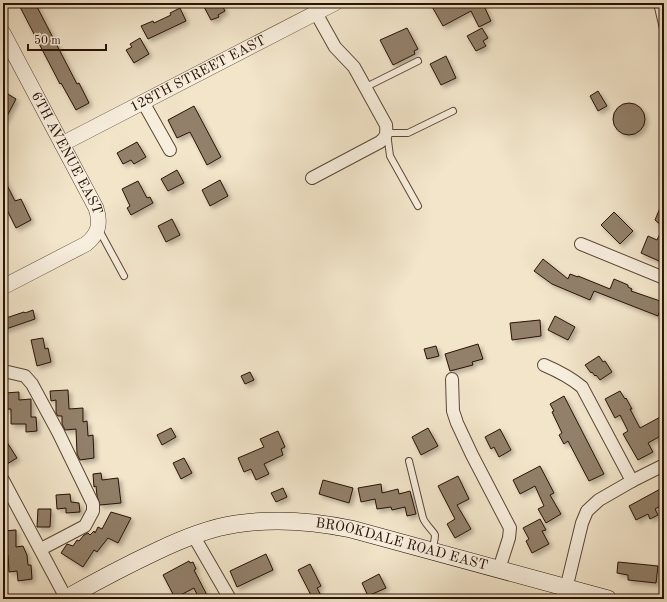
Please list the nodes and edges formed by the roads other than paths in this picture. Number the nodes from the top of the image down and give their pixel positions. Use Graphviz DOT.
graph roads {
  1 [pos="335,3"];
  2 [pos="657,3"];
  3 [pos="314,8"];
  4 [pos="3,33"];
  5 [pos="664,33"];
  6 [pos="418,61"];
  7 [pos="366,87"];
  8 [pos="143,102"];
  9 [pos="453,111"];
  10 [pos="387,133"];
  11 [pos="62,144"];
  12 [pos="170,150"];
  13 [pos="312,178"];
  14 [pos="418,206"];
  15 [pos="98,228"];
  16 [pos="581,244"];
  17 [pos="124,276"];
  18 [pos="664,278"];
  19 [pos="3,287"];
  20 [pos="544,365"];
  21 [pos="3,372"];
  22 [pos="452,379"];
  23 [pos="410,461"];
  24 [pos="664,465"];
  25 [pos="3,480"];
  26 [pos="632,481"];
  27 [pos="194,535"];
  28 [pos="41,549"];
  29 [pos="432,551"];
  30 [pos="499,569"];
  31 [pos="566,589"];
  32 [pos="72,597"];
  33 [pos="230,599"];
  34 [pos="608,599"];
  1 -- 3 [label="street, 128TH STREET EAST"];
  2 -- 5 [label="lane"];
  3 -- 7 [label="street"];
  3 -- 8 [label="street, 128TH STREET EAST"];
  4 -- 11 [label="street, 6TH AVENUE EAST"];
  6 -- 7 [label="lane"];
  7 -- 10 [label="street"];
  8 -- 11 [label="street, 128TH STREET EAST"];
  8 -- 12 [label="street"];
  9 -- 10 [label="lane"];
  10 -- 13 [label="street"];
  10 -- 14 [label="lane"];
  11 -- 15 [label="street, 6TH AVENUE EAST"];
  15 -- 17 [label="lane, 6TH AVENUE EAST"];
  15 -- 19 [label="street"];
  16 -- 18 [label="street"];
  20 -- 26 [label="street"];
  21 -- 28 [label="street"];
  22 -- 30 [label="street"];
  23 -- 29 [label="lane"];
  24 -- 26 [label="street"];
  25 -- 28 [label="street"];
  26 -- 31 [label="street"];
  27 -- 29 [label="main road, BROOKDALE ROAD EAST"];
  27 -- 32 [label="main road, BROOKDALE ROAD EAST"];
  27 -- 33 [label="street"];
  28 -- 32 [label="street"];
  29 -- 30 [label="main road, BROOKDALE ROAD EAST"];
  30 -- 31 [label="main road, BROOKDALE ROAD EAST"];
  31 -- 34 [label="main road, BROOKDALE ROAD EAST"];
}
